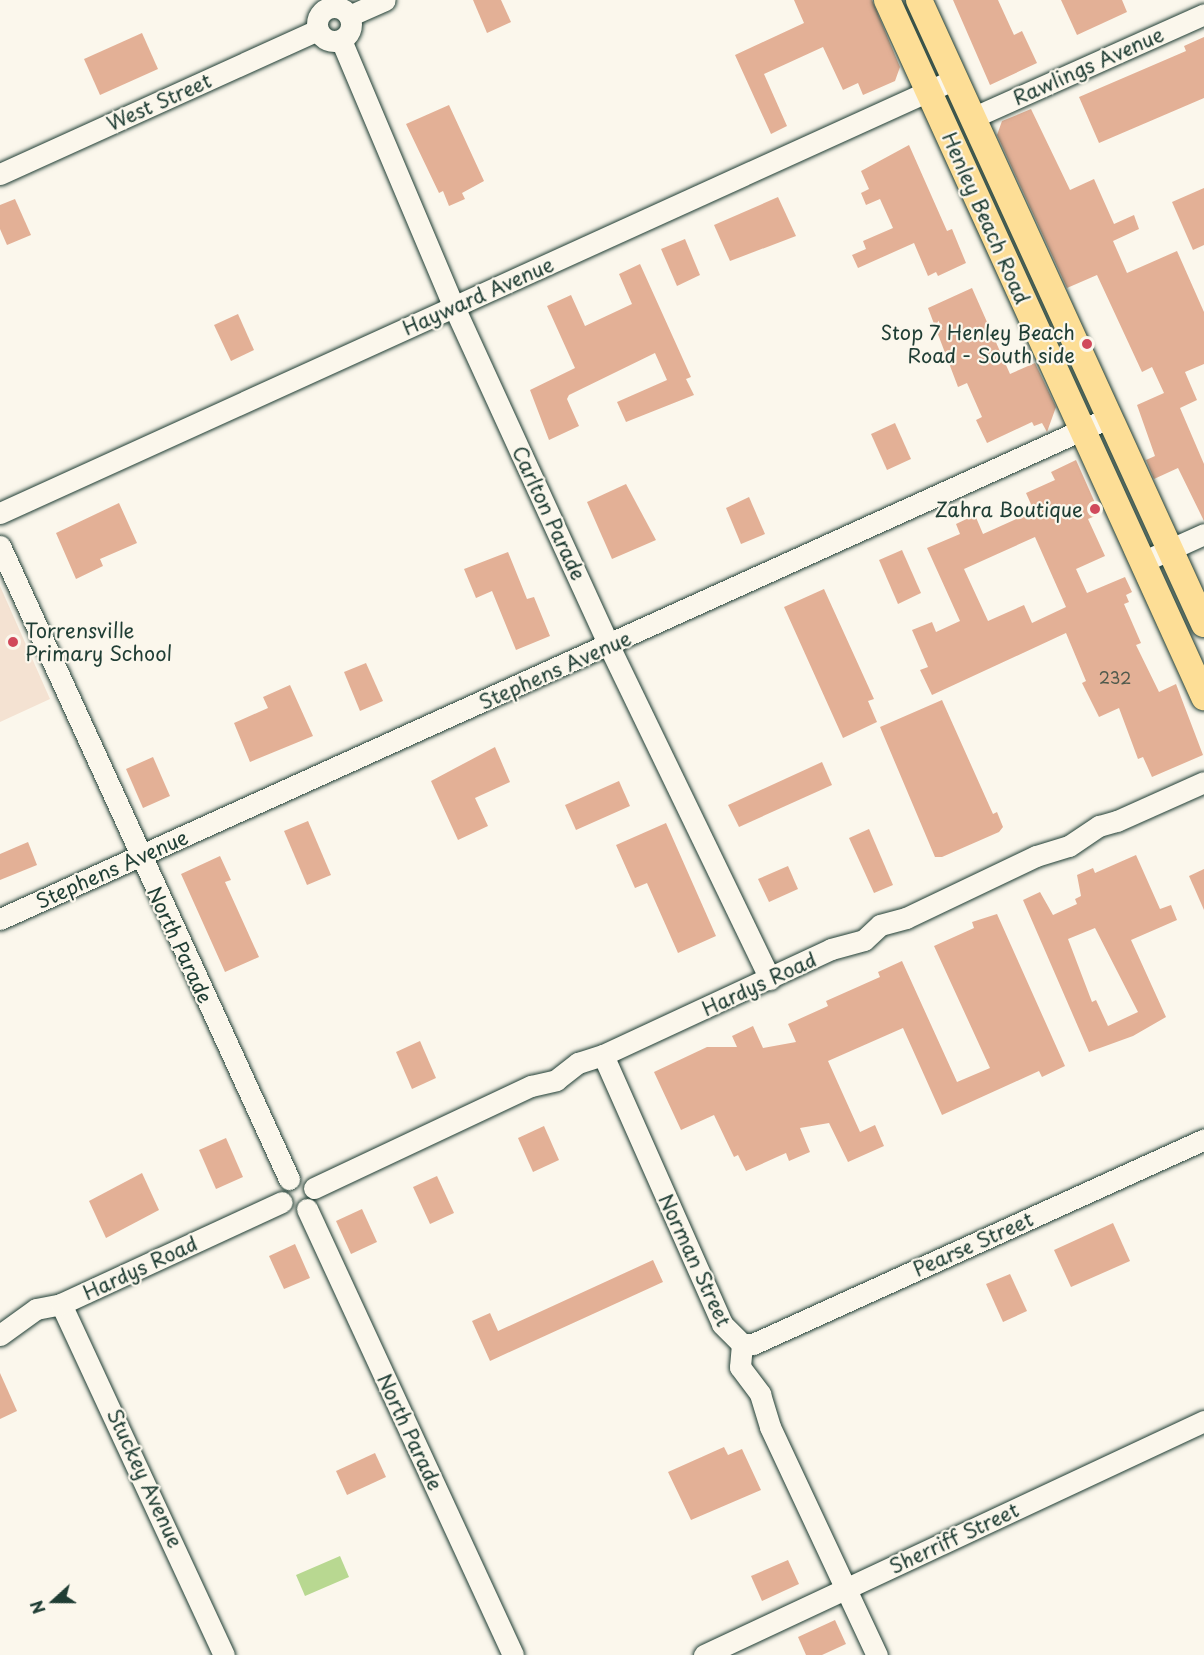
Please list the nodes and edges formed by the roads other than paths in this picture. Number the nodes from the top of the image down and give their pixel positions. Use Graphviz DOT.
graph roads {
  1 [pos="385,0"];
  2 [pos="887,0"];
  3 [pos="919,0"];
  4 [pos="323,5"];
  5 [pos="1204,14"];
  6 [pos="350,16"];
  7 [pos="318,30"];
  8 [pos="341,40"];
  9 [pos="955,79"];
  10 [pos="928,91"];
  11 [pos="972,118"];
  12 [pos="0,174"];
  13 [pos="454,307"];
  14 [pos="1110,417"];
  15 [pos="1083,430"];
  16 [pos="0,513"];
  17 [pos="1204,534"];
  18 [pos="0,546"];
  19 [pos="1170,549"];
  20 [pos="1142,562"];
  21 [pos="1204,624"];
  22 [pos="609,646"];
  23 [pos="1204,697"];
  24 [pos="1204,782"];
  25 [pos="140,857"];
  26 [pos="0,919"];
  27 [pos="770,979"];
  28 [pos="603,1055"];
  29 [pos="1204,1139"];
  30 [pos="289,1179"];
  31 [pos="314,1188"];
  32 [pos="282,1202"];
  33 [pos="307,1209"];
  34 [pos="61,1304"];
  35 [pos="0,1335"];
  36 [pos="742,1344"];
  37 [pos="1204,1421"];
  38 [pos="845,1589"];
  39 [pos="224,1655"];
  40 [pos="513,1655"];
  41 [pos="704,1655"];
  42 [pos="877,1655"];
  1 -- 6 [label="street"];
  2 -- 10 [label="main road, Henley Beach Road"];
  3 -- 9 [label="main road, Henley Beach Road"];
  4 -- 6 [label="street"];
  4 -- 7 [label="street"];
  5 -- 11 [label="street, Rawlings Avenue"];
  6 -- 8 [label="street"];
  7 -- 8 [label="street"];
  7 -- 12 [label="street, West Street"];
  8 -- 13 [label="street, Carlton Parade"];
  9 -- 10 [label="street, Hayward Avenue"];
  9 -- 11 [label="main road, Henley Beach Road"];
  10 -- 13 [label="street, Hayward Avenue"];
  10 -- 15 [label="main road, Henley Beach Road"];
  11 -- 14 [label="main road, Henley Beach Road"];
  13 -- 16 [label="street, Hayward Avenue"];
  13 -- 22 [label="street, Carlton Parade"];
  14 -- 15 [label="street, Stephens Avenue"];
  14 -- 19 [label="main road, Henley Beach Road"];
  15 -- 20 [label="main road, Henley Beach Road"];
  15 -- 22 [label="street, Stephens Avenue"];
  17 -- 19 [label="street"];
  18 -- 25 [label="street, North Parade"];
  19 -- 20 [label="street"];
  19 -- 21 [label="main road, Henley Beach Road"];
  20 -- 23 [label="main road, Henley Beach Road"];
  22 -- 25 [label="street, Stephens Avenue"];
  22 -- 27 [label="street, Carlton Parade"];
  24 -- 27 [label="street, Hardys Road"];
  25 -- 26 [label="street, Stephens Avenue"];
  25 -- 30 [label="street, North Parade"];
  27 -- 28 [label="street, Hardys Road"];
  28 -- 31 [label="street, Hardys Road"];
  28 -- 36 [label="street, Norman Street"];
  29 -- 36 [label="street, Pearse Street"];
  30 -- 31 [label="street"];
  30 -- 32 [label="street"];
  31 -- 33 [label="street"];
  32 -- 33 [label="street"];
  32 -- 34 [label="street, Hardys Road"];
  33 -- 40 [label="street, North Parade"];
  34 -- 35 [label="street, Hardys Road"];
  34 -- 39 [label="street, Stuckey Avenue"];
  36 -- 38 [label="street, Norman Street"];
  37 -- 38 [label="street, Sherriff Street"];
  38 -- 41 [label="street, Sherriff Street"];
  38 -- 42 [label="street, Norman Street"];
}
